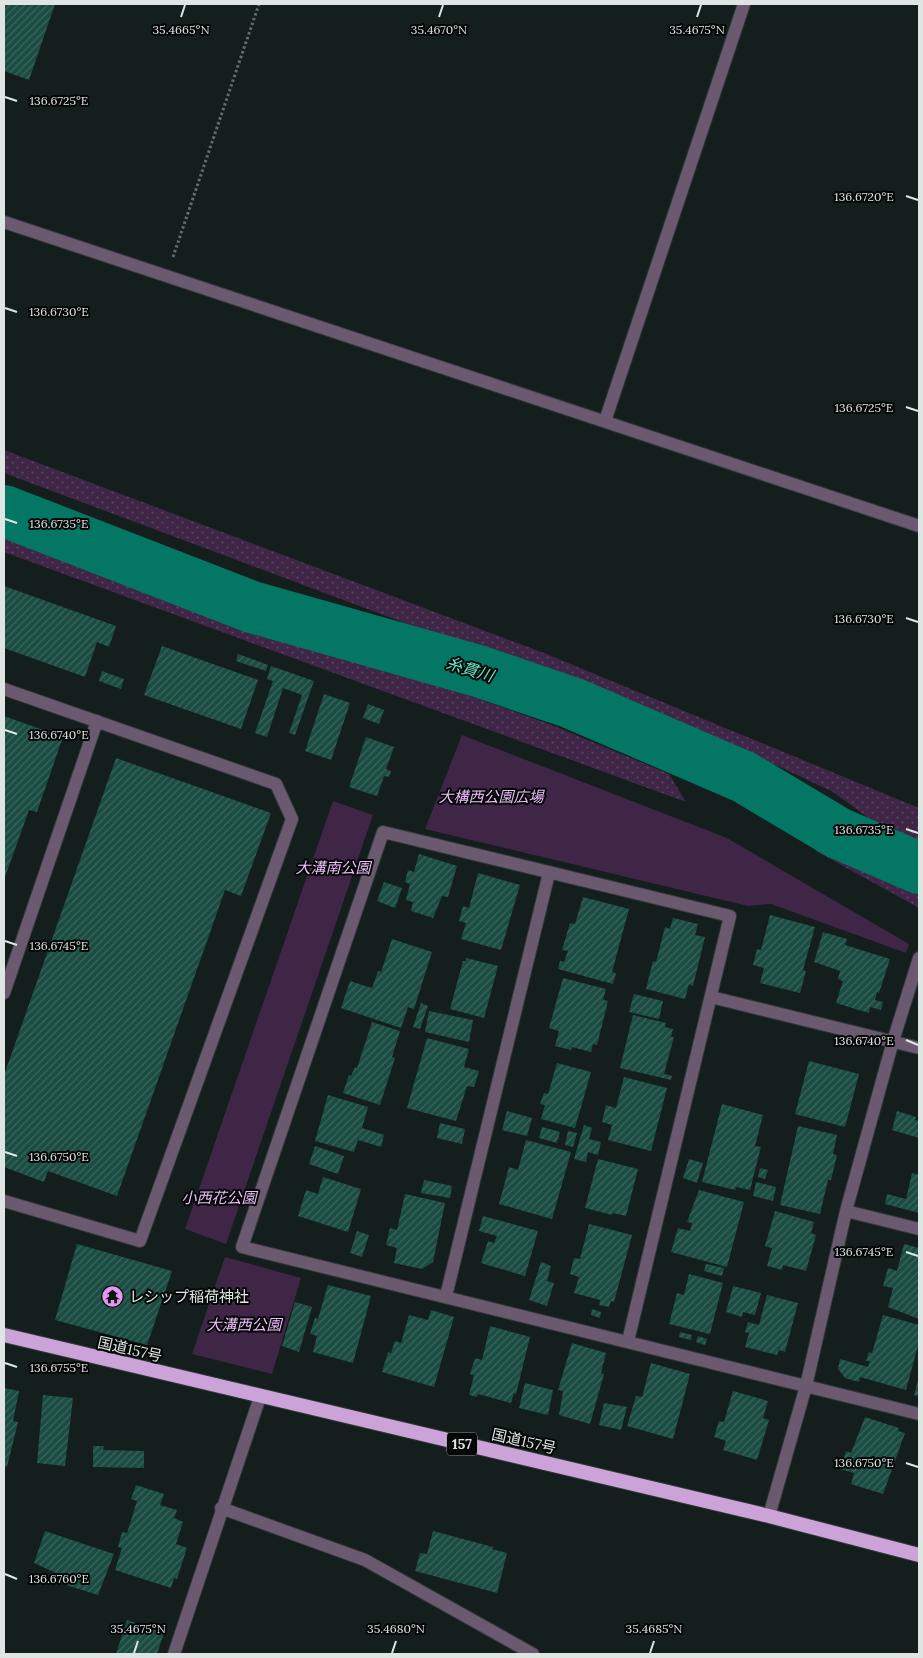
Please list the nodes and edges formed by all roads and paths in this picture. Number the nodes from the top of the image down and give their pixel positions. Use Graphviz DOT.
graph roads {
  1 [pos="259,4"];
  2 [pos="744,4"];
  3 [pos="4,222"];
  4 [pos="167,275"];
  5 [pos="605,421"];
  6 [pos="919,526"];
  7 [pos="4,689"];
  8 [pos="97,721"];
  9 [pos="549,873"];
  10 [pos="919,958"];
  11 [pos="4,993"];
  12 [pos="711,997"];
  13 [pos="893,1041"];
  14 [pos="919,1048"];
  15 [pos="4,1201"];
  16 [pos="846,1211"];
  17 [pos="919,1229"];
  18 [pos="446,1296"];
  19 [pos="4,1335"];
  20 [pos="628,1341"];
  21 [pos="806,1386"];
  22 [pos="260,1397"];
  23 [pos="919,1414"];
  24 [pos="221,1508"];
  25 [pos="769,1516"];
  26 [pos="919,1555"];
  27 [pos="174,1654"];
  28 [pos="533,1654"];
  1 -- 4 [label="path"];
  2 -- 5 [label="street"];
  3 -- 4 [label="street"];
  4 -- 5 [label="street"];
  5 -- 6 [label="street"];
  7 -- 8 [label="street"];
  8 -- 11 [label="street"];
  8 -- 15 [label="street"];
  9 -- 12 [label="street"];
  9 -- 18 [label="street"];
  9 -- 18 [label="street"];
  10 -- 13 [label="street"];
  12 -- 13 [label="street"];
  12 -- 20 [label="street"];
  13 -- 14 [label="street"];
  13 -- 16 [label="street"];
  16 -- 17 [label="street"];
  16 -- 21 [label="street"];
  18 -- 20 [label="street"];
  19 -- 22 [label="highway, 国道157号 / 157"];
  20 -- 21 [label="street"];
  21 -- 23 [label="street"];
  21 -- 25 [label="street"];
  22 -- 24 [label="street"];
  22 -- 25 [label="highway, 国道157号 / 157"];
  24 -- 27 [label="street"];
  24 -- 28 [label="street"];
  25 -- 26 [label="highway, 国道157号 / 157"];
}
